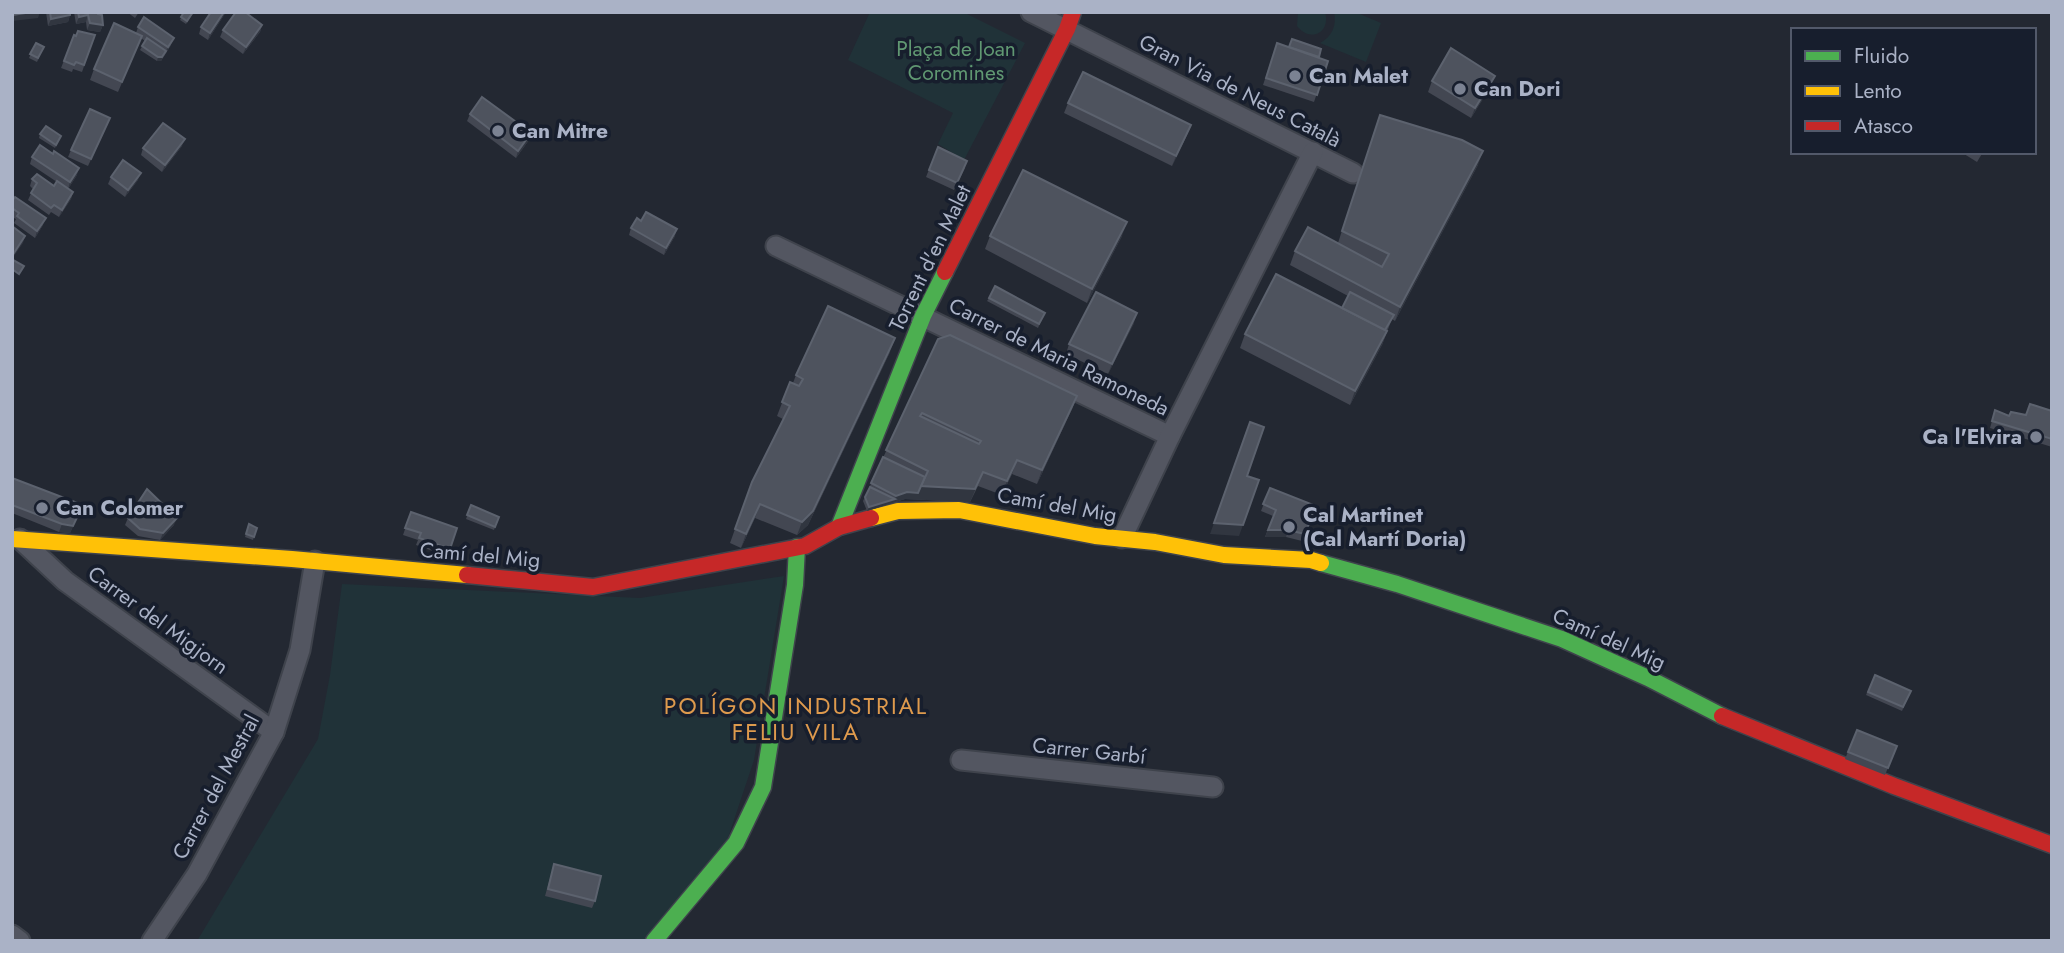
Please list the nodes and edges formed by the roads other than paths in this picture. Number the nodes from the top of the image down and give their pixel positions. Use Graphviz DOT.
graph roads {
  1 [pos="1031,12"];
  2 [pos="1070,21"];
  3 [pos="1314,152"];
  4 [pos="1353,173"];
  5 [pos="776,246"];
  6 [pos="923,316"];
  7 [pos="1170,436"];
  8 [pos="839,527"];
  9 [pos="1122,538"];
  10 [pos="16,539"];
  11 [pos="797,547"];
  12 [pos="315,561"];
  13 [pos="274,733"];
  14 [pos="961,760"];
  15 [pos="1213,787"];
  16 [pos="2052,845"];
  17 [pos="12,935"];
  18 [pos="20,941"];
  19 [pos="152,941"];
  20 [pos="654,941"];
  1 -- 2 [label="street, Gran Via de Neus Català"];
  2 -- 3 [label="street, Gran Via de Neus Català"];
  2 -- 6 [label="street, Torrent d'en Malet"];
  3 -- 4 [label="street, Gran Via de Neus Català"];
  3 -- 7 [label="street"];
  5 -- 6 [label="street, Carrer de Maria Ramoneda"];
  6 -- 7 [label="street, Carrer de Maria Ramoneda"];
  6 -- 8 [label="street, Torrent d'en Malet"];
  7 -- 9 [label="street"];
  8 -- 9 [label="street, Camí del Mig"];
  8 -- 11 [label="street, Camí del Mig"];
  9 -- 16 [label="street, Camí del Mig"];
  10 -- 12 [label="street, Camí del Mig"];
  10 -- 13 [label="street, Carrer del Migjorn"];
  11 -- 12 [label="street, Camí del Mig"];
  11 -- 20 [label="street"];
  12 -- 13 [label="street, Carrer del Mestral"];
  13 -- 19 [label="street, Carrer del Mestral"];
  14 -- 15 [label="street, Carrer Garbí"];
  17 -- 18 [label="street"];
}
